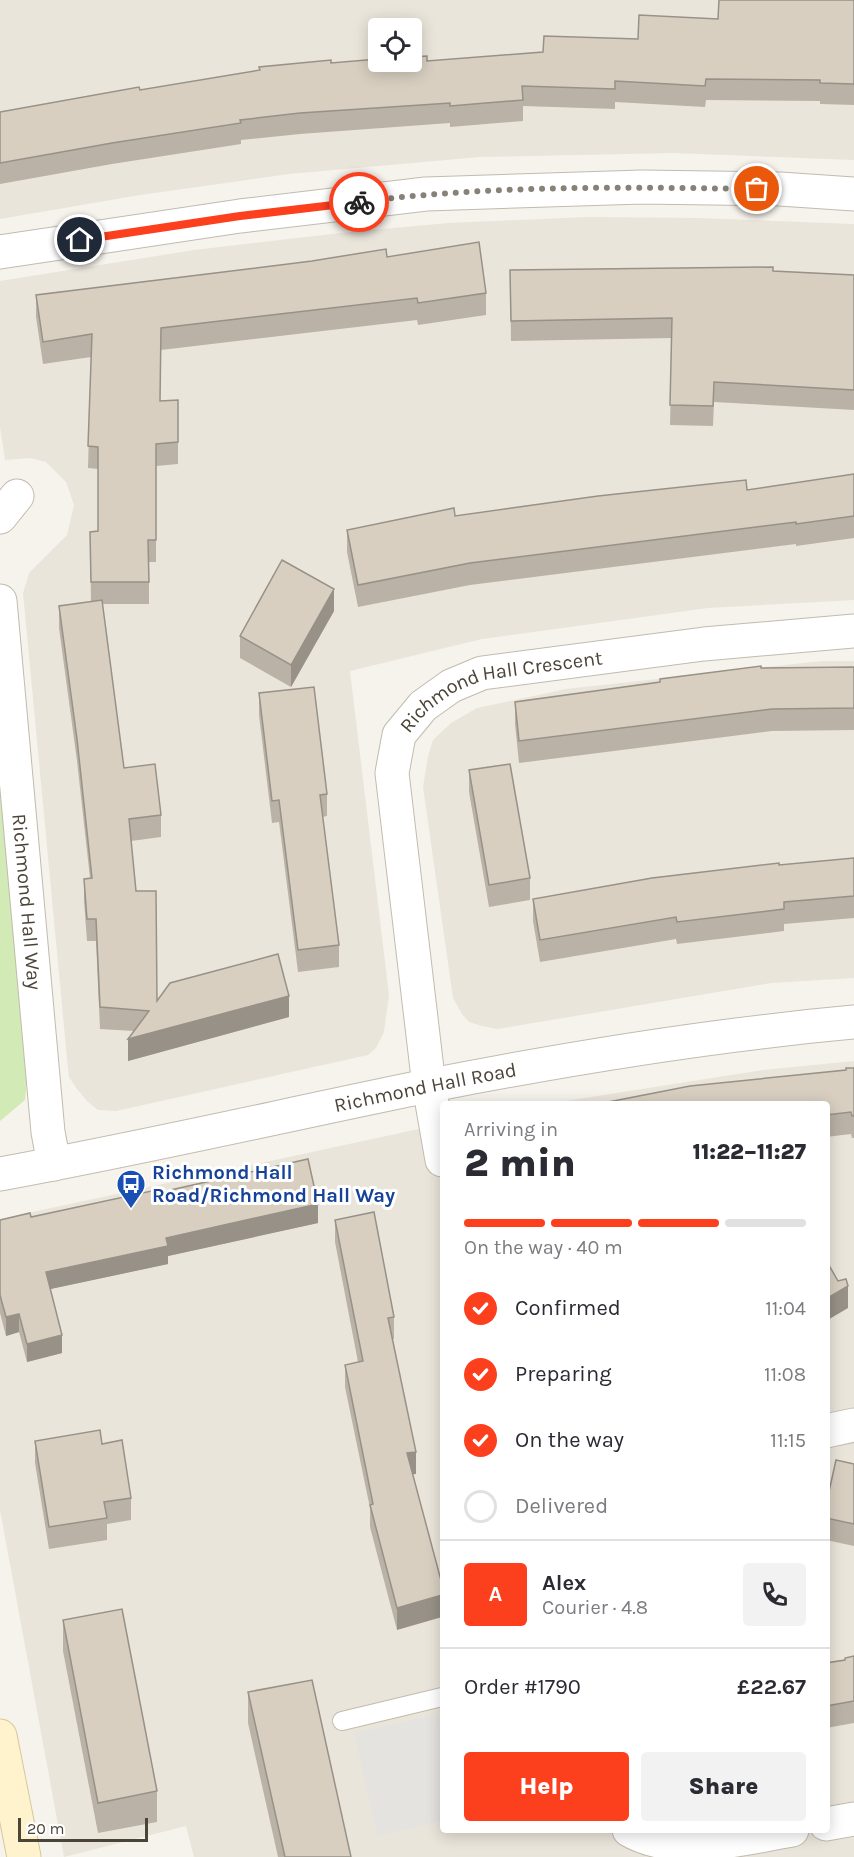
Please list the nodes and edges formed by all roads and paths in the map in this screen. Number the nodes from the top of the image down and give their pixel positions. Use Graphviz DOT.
graph roads {
  1 [pos="854,194"];
  2 [pos="0,252"];
  3 [pos="0,601"];
  4 [pos="854,631"];
  5 [pos="854,1022"];
  6 [pos="429,1086"];
  7 [pos="440,1149"];
  8 [pos="54,1164"];
  9 [pos="0,1174"];
  10 [pos="854,1425"];
  11 [pos="830,1430"];
  12 [pos="440,1697"];
  13 [pos="342,1720"];
  14 [pos="0,1736"];
  15 [pos="854,1819"];
  16 [pos="830,1823"];
  17 [pos="634,1833"];
  18 [pos="776,1833"];
  19 [pos="24,1857"];
  1 -- 2 [label="street"];
  3 -- 8 [label="street, Richmond Hall Way"];
  4 -- 6 [label="street, Richmond Hall Crescent"];
  5 -- 6 [label="street, Richmond Hall Road"];
  6 -- 7 [label="street, Richmond Hall Crescent"];
  6 -- 8 [label="street, Richmond Hall Road"];
  8 -- 9 [label="street, Richmond Hall Road"];
  10 -- 11 [label="street"];
  12 -- 13 [label="lane"];
  14 -- 19 [label="main road"];
  15 -- 16 [label="street"];
  17 -- 18 [label="street"];
}
